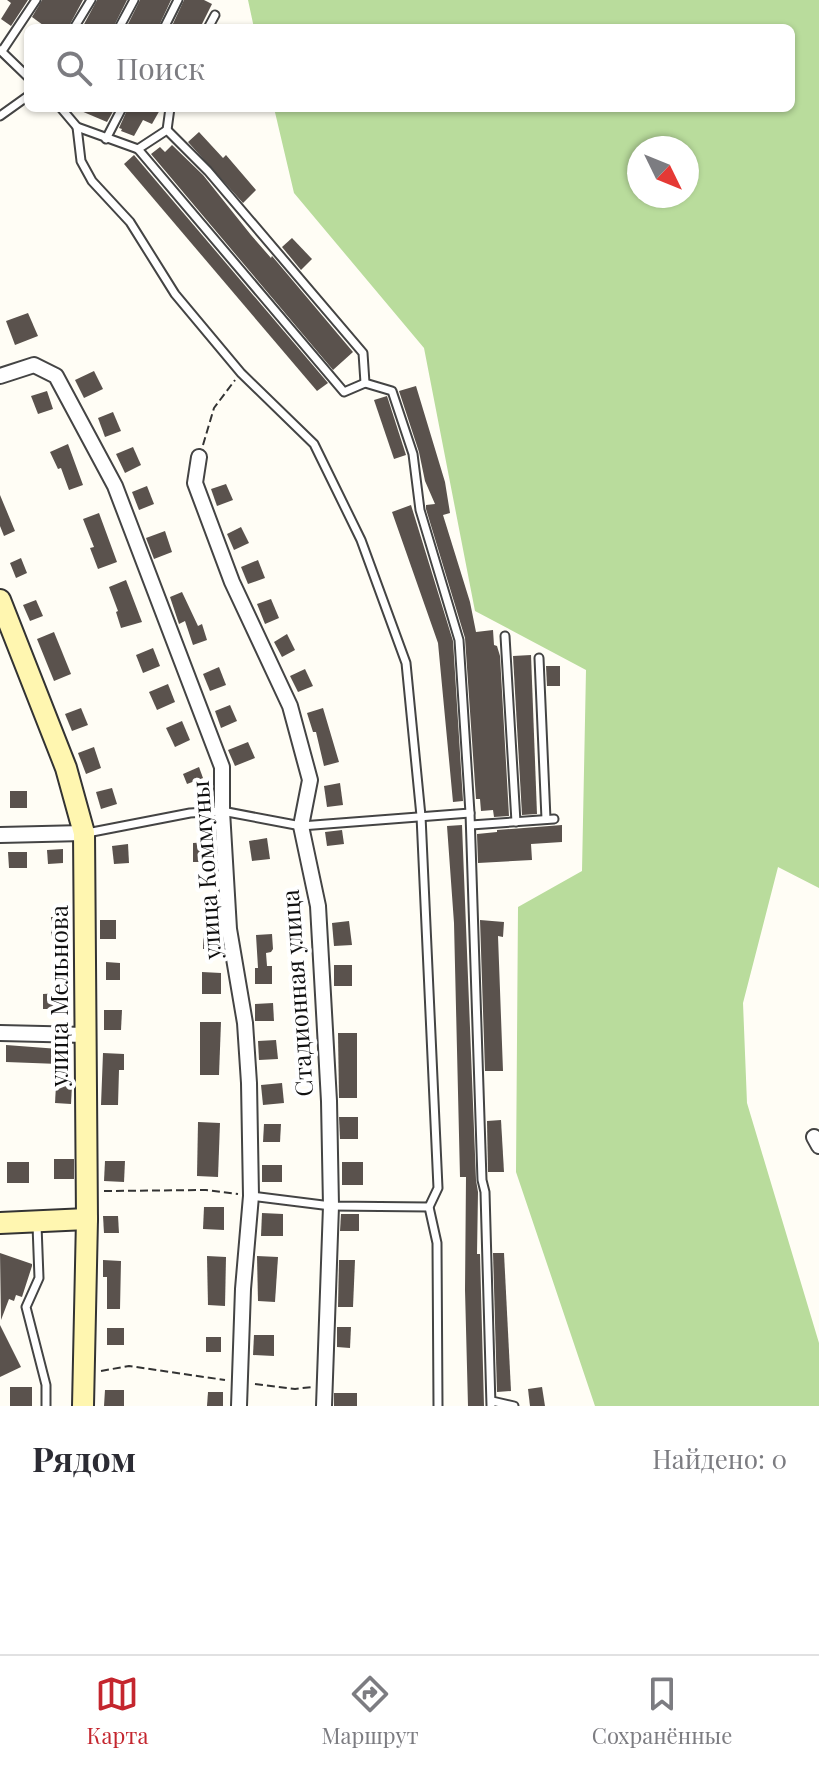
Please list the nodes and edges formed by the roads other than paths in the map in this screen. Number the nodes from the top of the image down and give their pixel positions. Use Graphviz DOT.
graph roads {
  1 [pos="36,0"];
  2 [pos="91,0"];
  3 [pos="134,0"];
  4 [pos="178,0"];
  5 [pos="215,15"];
  6 [pos="76,24"];
  7 [pos="121,24"];
  8 [pos="166,24"];
  9 [pos="210,24"];
  10 [pos="1,50"];
  11 [pos="24,73"];
  12 [pos="24,99"];
  13 [pos="66,112"];
  14 [pos="120,112"];
  15 [pos="169,112"];
  16 [pos="0,116"];
  17 [pos="77,127"];
  18 [pos="167,130"];
  19 [pos="106,139"];
  20 [pos="138,149"];
  21 [pos="0,376"];
  22 [pos="365,383"];
  23 [pos="199,457"];
  24 [pos="0,600"];
  25 [pos="505,636"];
  26 [pos="539,658"];
  27 [pos="222,811"];
  28 [pos="470,813"];
  29 [pos="421,816"];
  30 [pos="516,822"];
  31 [pos="471,825"];
  32 [pos="301,826"];
  33 [pos="84,833"];
  34 [pos="0,835"];
  35 [pos="0,1033"];
  36 [pos="86,1035"];
  37 [pos="251,1196"];
  38 [pos="331,1206"];
  39 [pos="429,1207"];
  40 [pos="87,1219"];
  41 [pos="0,1223"];
  42 [pos="37,1223"];
  43 [pos="491,1403"];
  44 [pos="46,1406"];
  45 [pos="83,1406"];
  46 [pos="239,1406"];
  47 [pos="324,1406"];
  48 [pos="438,1406"];
  49 [pos="514,1406"];
  1 -- 10 [label="lane"];
  2 -- 6 [label="lane"];
  3 -- 7 [label="lane"];
  4 -- 8 [label="lane"];
  5 -- 9 [label="lane"];
  10 -- 11 [label="lane"];
  12 -- 16 [label="lane"];
  13 -- 17 [label="lane"];
  14 -- 19 [label="lane"];
  15 -- 18 [label="lane"];
  17 -- 19 [label="lane"];
  17 -- 29 [label="lane"];
  18 -- 20 [label="lane"];
  18 -- 22 [label="lane"];
  19 -- 20 [label="lane"];
  20 -- 22 [label="lane"];
  21 -- 27 [label="street, улица Коммуны"];
  22 -- 28 [label="lane"];
  23 -- 32 [label="street, Стадионная улица"];
  24 -- 33 [label="main road, улица Мельнова"];
  25 -- 30 [label="lane"];
  26 -- 30 [label="lane"];
  27 -- 32 [label="lane"];
  27 -- 33 [label="lane"];
  27 -- 37 [label="street, улица Коммуны"];
  28 -- 29 [label="lane"];
  28 -- 31 [label="lane"];
  29 -- 32 [label="lane"];
  29 -- 39 [label="lane"];
  30 -- 31 [label="lane"];
  31 -- 43 [label="lane"];
  32 -- 38 [label="street, Стадионная улица"];
  33 -- 34 [label="street"];
  33 -- 36 [label="main road, улица Мельнова"];
  35 -- 36 [label="street"];
  36 -- 40 [label="main road, улица Мельнова"];
  37 -- 38 [label="lane"];
  37 -- 46 [label="street, улица Коммуны"];
  38 -- 39 [label="lane"];
  38 -- 47 [label="street, Стадионная улица"];
  39 -- 48 [label="lane"];
  40 -- 42 [label="main road"];
  40 -- 45 [label="main road, улица Мельнова"];
  41 -- 42 [label="main road"];
  42 -- 44 [label="lane"];
  43 -- 49 [label="lane"];
}
